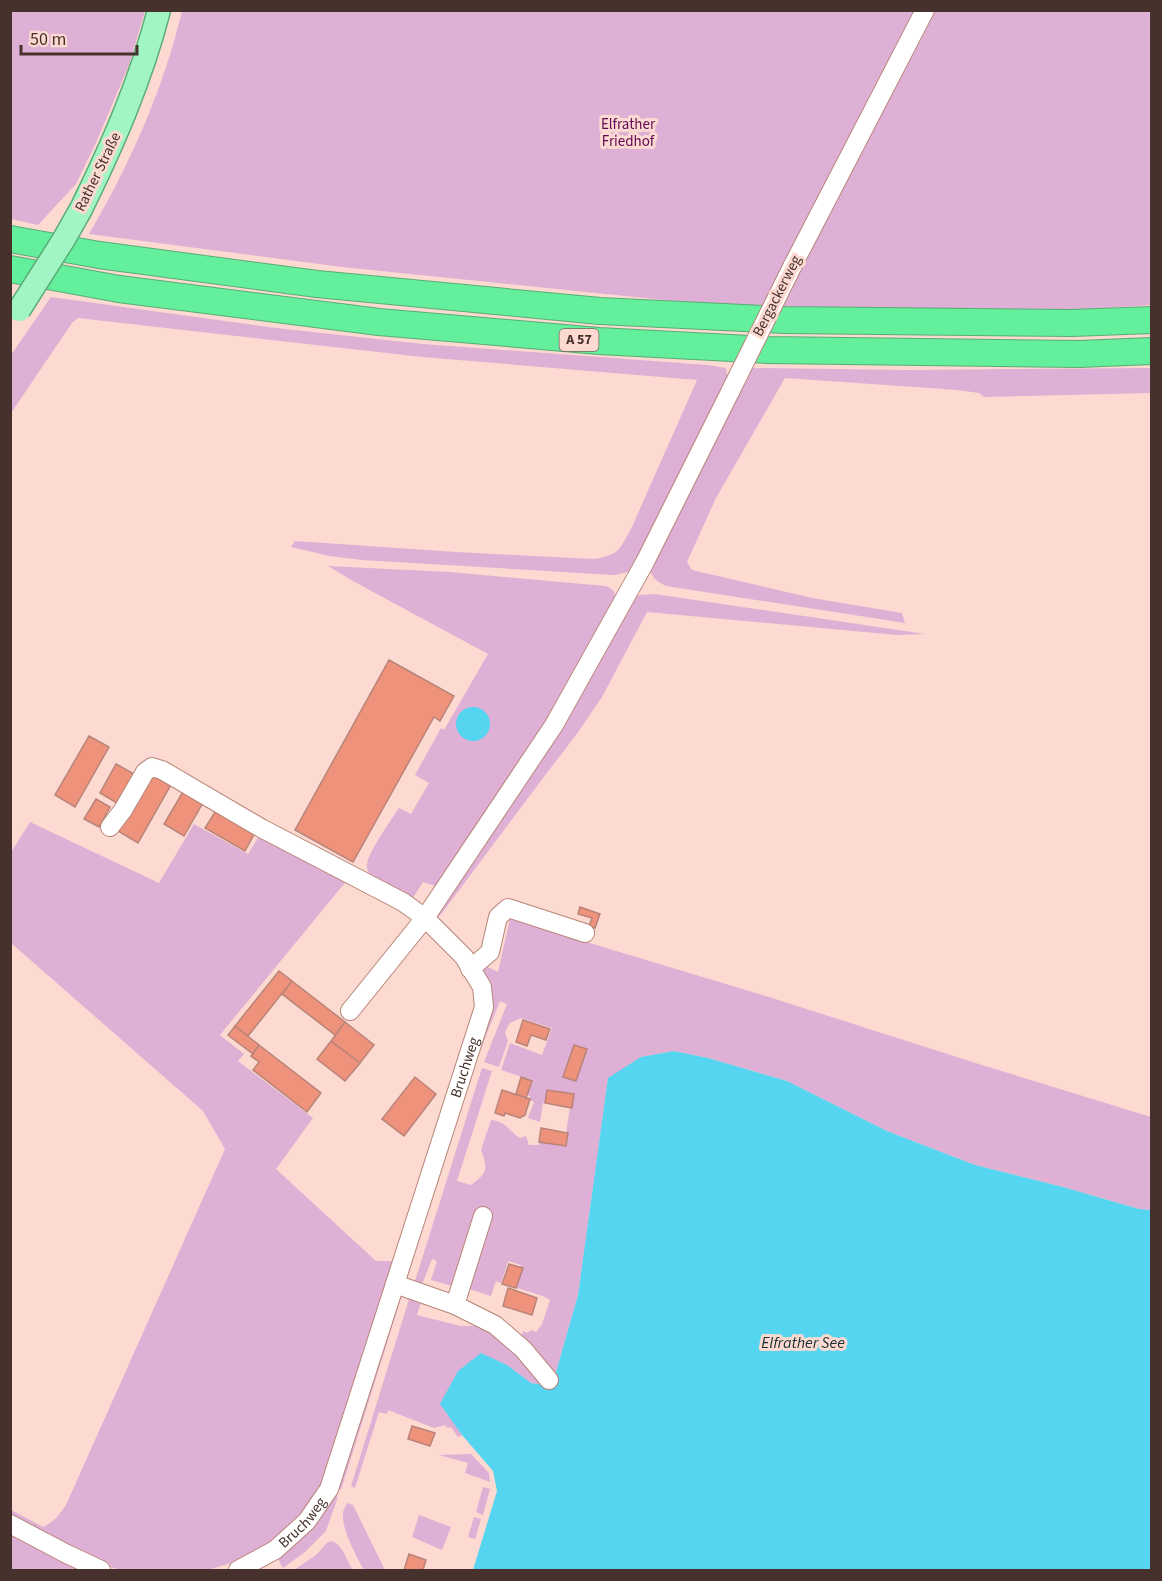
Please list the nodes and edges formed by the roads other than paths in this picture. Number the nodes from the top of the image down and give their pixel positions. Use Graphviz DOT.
graph roads {
  1 [pos="159,10"];
  2 [pos="925,10"];
  3 [pos="10,239"];
  4 [pos="10,269"];
  5 [pos="15,316"];
  6 [pos="1152,320"];
  7 [pos="1152,351"];
  8 [pos="110,827"];
  9 [pos="425,918"];
  10 [pos="585,933"];
  11 [pos="470,969"];
  12 [pos="350,1011"];
  13 [pos="483,1216"];
  14 [pos="395,1284"];
  15 [pos="455,1305"];
  16 [pos="549,1380"];
  17 [pos="10,1524"];
  18 [pos="100,1570"];
  19 [pos="238,1570"];
  1 -- 5 [label="main road, Rather Straße, bridge"];
  2 -- 9 [label="street, Bergackerweg, bridge"];
  3 -- 6 [label="highway, A 57"];
  4 -- 7 [label="highway, A 57"];
  8 -- 9 [label="street, Bruchweg"];
  9 -- 11 [label="street, Bruchweg"];
  9 -- 12 [label="street"];
  10 -- 11 [label="street"];
  11 -- 14 [label="street, Bruchweg"];
  13 -- 15 [label="street"];
  14 -- 15 [label="street"];
  14 -- 19 [label="street, Bruchweg"];
  15 -- 16 [label="street"];
  17 -- 18 [label="street"];
}
